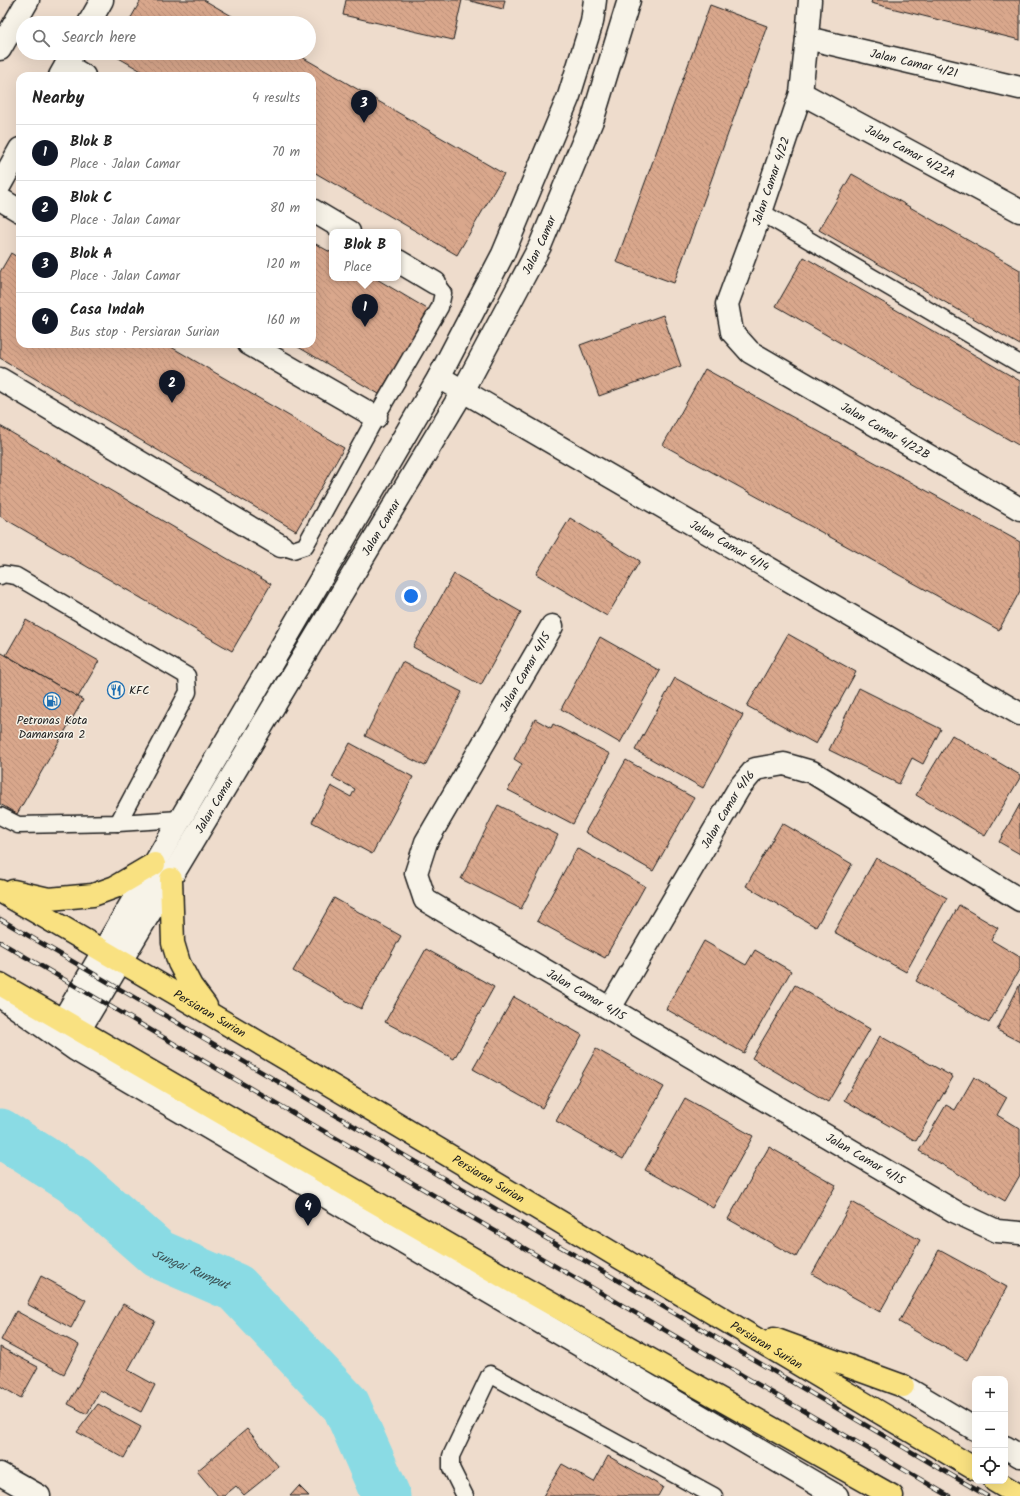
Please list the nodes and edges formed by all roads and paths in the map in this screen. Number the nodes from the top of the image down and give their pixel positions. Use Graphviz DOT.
graph roads {
  1 [pos="28,0"];
  2 [pos="102,0"];
  3 [pos="595,0"];
  4 [pos="629,0"];
  5 [pos="810,0"];
  6 [pos="19,16"];
  7 [pos="93,16"];
  8 [pos="16,21"];
  9 [pos="808,38"];
  10 [pos="0,49"];
  11 [pos="1020,88"];
  12 [pos="801,93"];
  13 [pos="16,156"];
  14 [pos="0,185"];
  15 [pos="0,199"];
  16 [pos="16,209"];
  17 [pos="1020,211"];
  18 [pos="316,212"];
  19 [pos="761,212"];
  20 [pos="344,229"];
  21 [pos="401,263"];
  22 [pos="435,283"];
  23 [pos="257,348"];
  24 [pos="750,352"];
  25 [pos="1020,364"];
  26 [pos="439,377"];
  27 [pos="0,379"];
  28 [pos="463,391"];
  29 [pos="376,417"];
  30 [pos="1020,509"];
  31 [pos="281,546"];
  32 [pos="0,576"];
  33 [pos="552,626"];
  34 [pos="1020,714"];
  35 [pos="0,816"];
  36 [pos="180,819"];
  37 [pos="118,823"];
  38 [pos="154,864"];
  39 [pos="170,879"];
  40 [pos="0,890"];
  41 [pos="1020,900"];
  42 [pos="112,956"];
  43 [pos="0,984"];
  44 [pos="0,996"];
  45 [pos="610,1008"];
  46 [pos="212,1014"];
  47 [pos="71,1025"];
  48 [pos="1020,1232"];
  49 [pos="722,1320"];
  50 [pos="903,1386"];
  51 [pos="972,1427"];
  52 [pos="1007,1448"];
  53 [pos="1020,1456"];
  54 [pos="972,1467"];
  55 [pos="0,1474"];
  56 [pos="1000,1484"];
  57 [pos="39,1496"];
  58 [pos="465,1496"];
  59 [pos="714,1496"];
  60 [pos="837,1496"];
  61 [pos="892,1496"];
  62 [pos="1020,1496"];
  1 -- 6 [label="street"];
  2 -- 7 [label="street"];
  3 -- 26 [label="street, Jalan Camar"];
  4 -- 28 [label="street, Jalan Camar"];
  5 -- 9 [label="street, Jalan Camar 4/22"];
  8 -- 10 [label="street"];
  9 -- 11 [label="street, Jalan Camar 4/21"];
  9 -- 12 [label="street, Jalan Camar 4/22"];
  12 -- 17 [label="street, Jalan Camar 4/22A"];
  12 -- 19 [label="street, Jalan Camar 4/22"];
  13 -- 14 [label="street"];
  15 -- 16 [label="street"];
  18 -- 20 [label="street"];
  19 -- 24 [label="street, Jalan Camar 4/22"];
  19 -- 25 [label="lane"];
  21 -- 22 [label="street"];
  22 -- 29 [label="lane"];
  23 -- 29 [label="street"];
  24 -- 30 [label="street, Jalan Camar 4/22B"];
  26 -- 28 [label="street, Jalan Camar 4/14"];
  26 -- 36 [label="street, Jalan Camar"];
  27 -- 31 [label="street"];
  28 -- 34 [label="street, Jalan Camar 4/14"];
  28 -- 39 [label="street, Jalan Camar"];
  29 -- 31 [label="lane"];
  32 -- 37 [label="lane"];
  33 -- 45 [label="street, Jalan Camar 4/15"];
  35 -- 37 [label="lane"];
  36 -- 37 [label="lane"];
  36 -- 38 [label="street, Jalan Camar"];
  38 -- 40 [label="main road"];
  38 -- 42 [label="street, Jalan Camar"];
  39 -- 42 [label="street, Jalan Camar"];
  39 -- 46 [label="main road"];
  40 -- 42 [label="main road, Persiaran Surian"];
  41 -- 45 [label="street, Jalan Camar 4/16"];
  42 -- 46 [label="main road, Persiaran Surian"];
  42 -- 47 [label="street, Jalan Camar"];
  43 -- 47 [label="main road"];
  44 -- 60 [label="street"];
  45 -- 48 [label="street, Jalan Camar 4/15"];
  46 -- 49 [label="main road, Persiaran Surian"];
  47 -- 61 [label="main road"];
  49 -- 50 [label="main road"];
  49 -- 54 [label="main road, Persiaran Surian"];
  50 -- 51 [label="street"];
  52 -- 53 [label="street"];
  55 -- 57 [label="street"];
  56 -- 62 [label="main road"];
  58 -- 59 [label="lane"];
}
